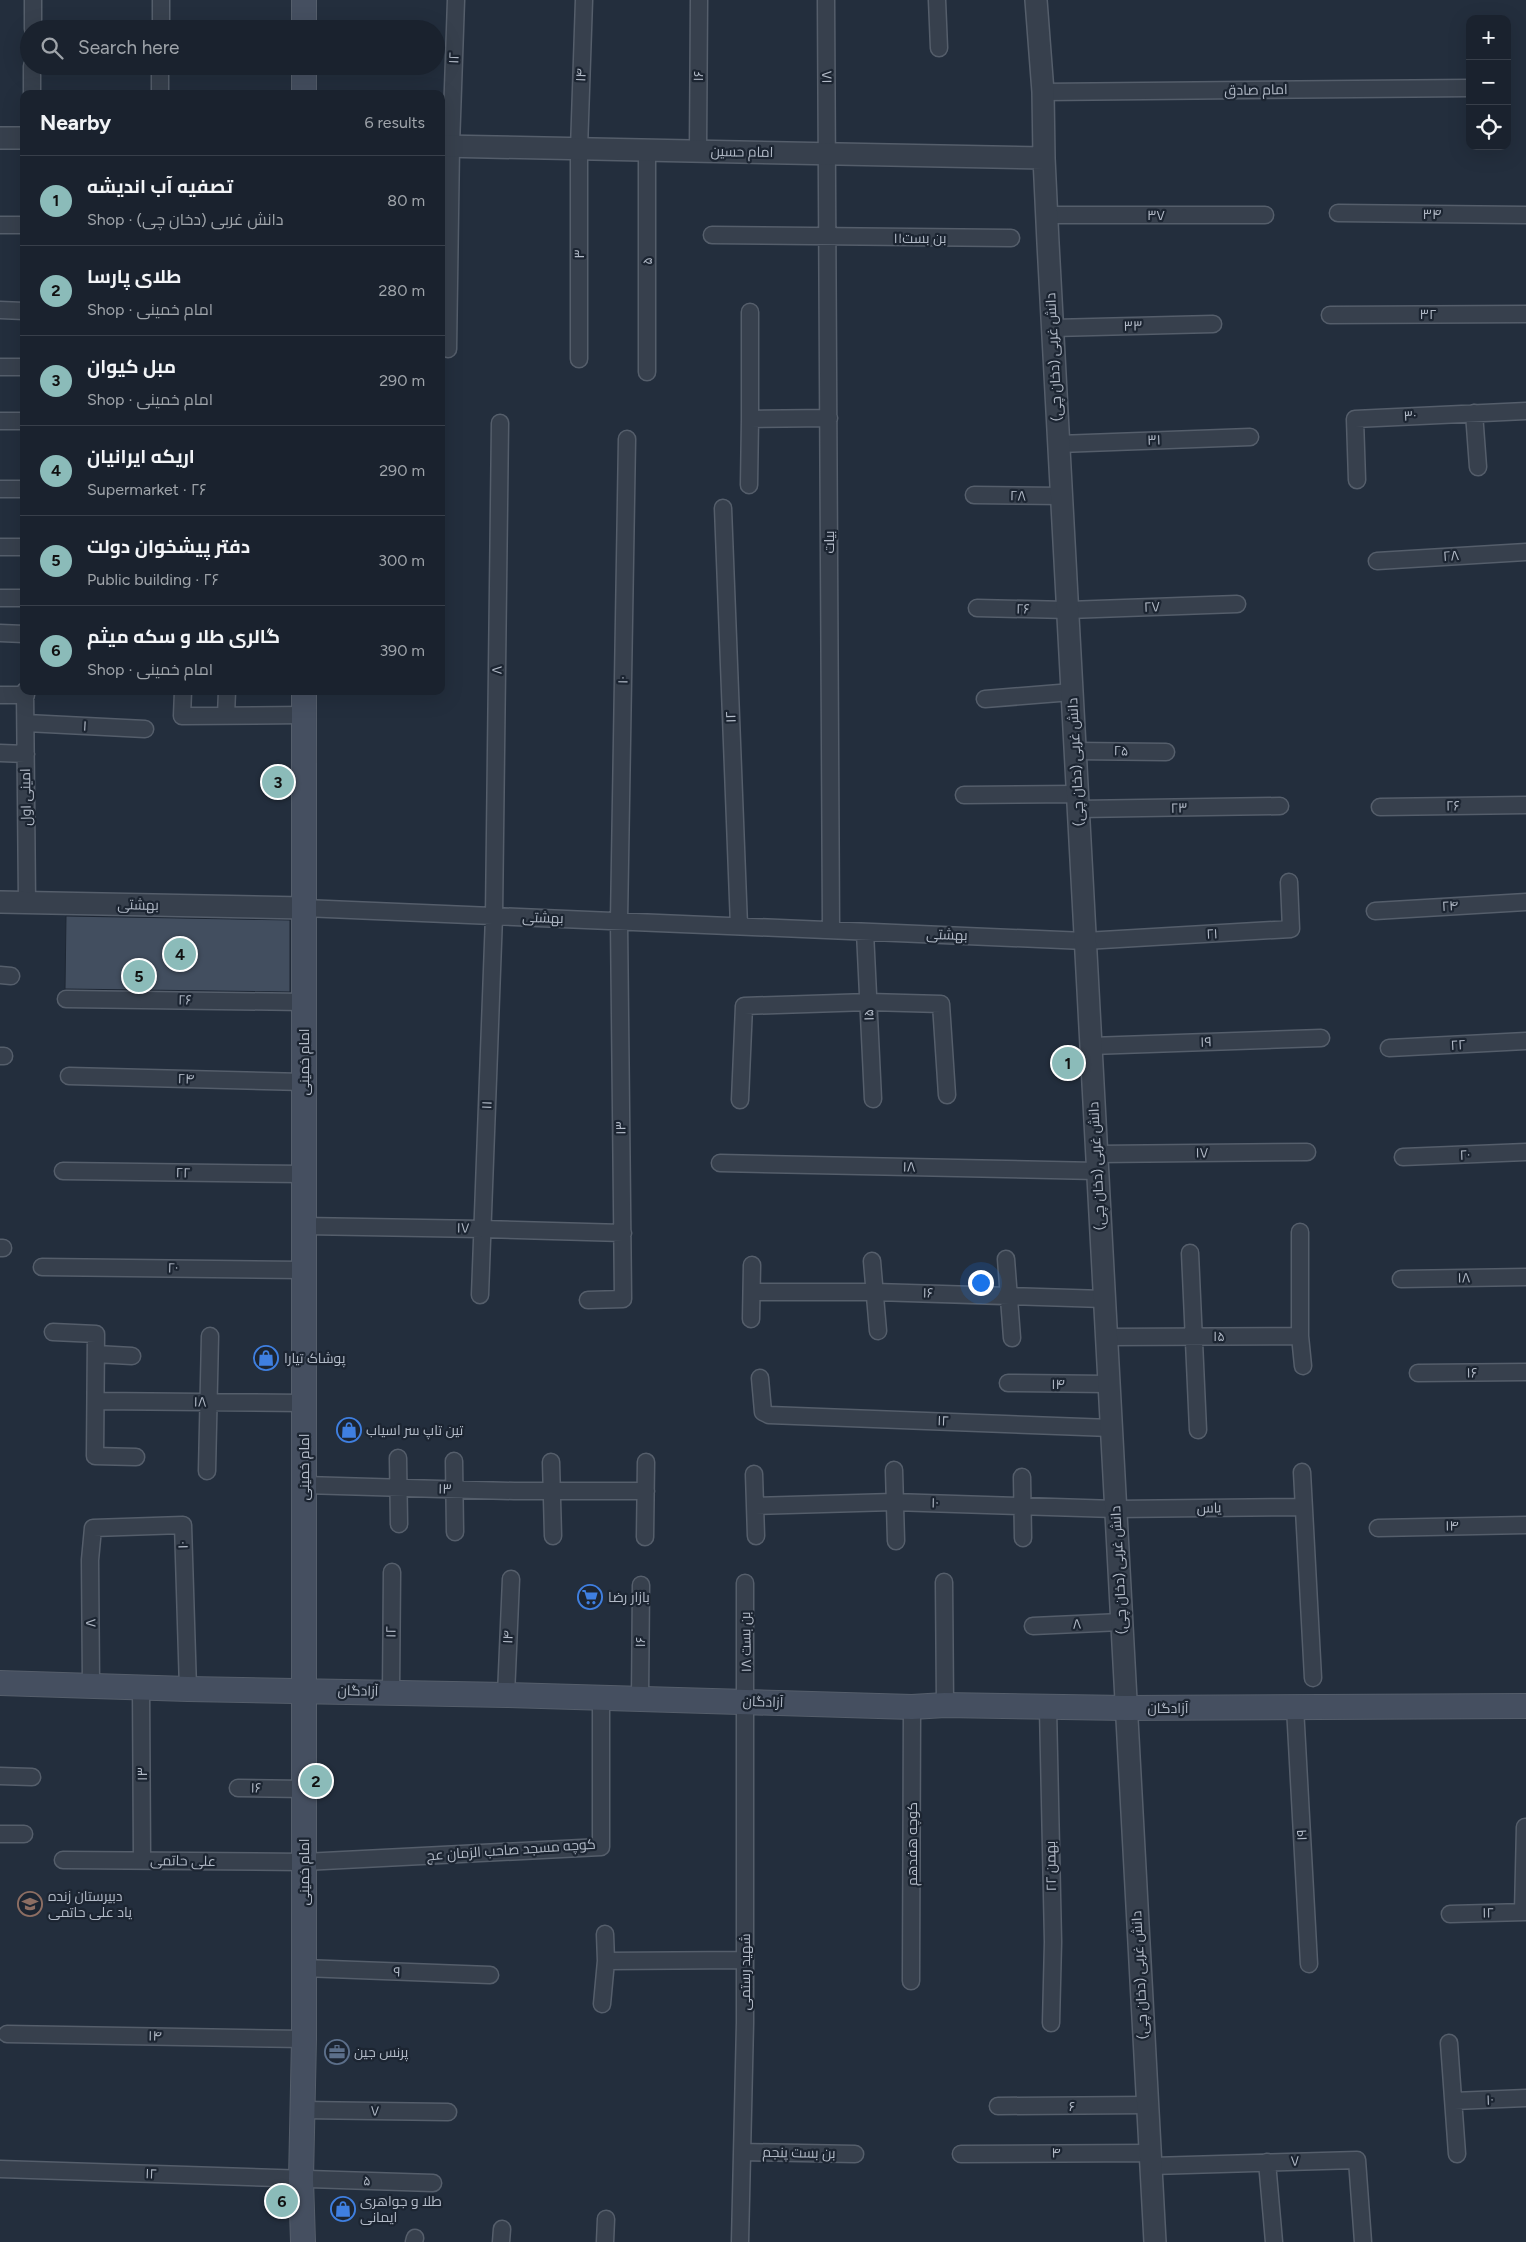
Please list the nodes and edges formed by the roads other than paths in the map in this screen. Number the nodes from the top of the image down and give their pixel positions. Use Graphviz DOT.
graph roads {
  1 [pos="33,0"];
  2 [pos="160,0"];
  3 [pos="304,0"];
  4 [pos="456,0"];
  5 [pos="584,0"];
  6 [pos="699,0"];
  7 [pos="826,0"];
  8 [pos="937,0"];
  9 [pos="1036,0"];
  10 [pos="33,20"];
  11 [pos="160,20"];
  12 [pos="304,20"];
  13 [pos="939,48"];
  14 [pos="32,75"];
  15 [pos="160,75"];
  16 [pos="304,75"];
  17 [pos="1466,88"];
  18 [pos="32,90"];
  19 [pos="160,90"];
  20 [pos="304,90"];
  21 [pos="1043,92"];
  22 [pos="0,138"];
  23 [pos="20,138"];
  24 [pos="446,146"];
  25 [pos="579,149"];
  26 [pos="647,150"];
  27 [pos="698,151"];
  28 [pos="828,154"];
  29 [pos="1044,158"];
  30 [pos="1338,213"];
  31 [pos="1047,215"];
  32 [pos="1265,215"];
  33 [pos="1526,215"];
  34 [pos="0,224"];
  35 [pos="20,225"];
  36 [pos="712,236"];
  37 [pos="828,238"];
  38 [pos="1012,238"];
  39 [pos="0,310"];
  40 [pos="20,311"];
  41 [pos="750,312"];
  42 [pos="1526,314"];
  43 [pos="1330,315"];
  44 [pos="1213,324"];
  45 [pos="1053,328"];
  46 [pos="448,349"];
  47 [pos="579,359"];
  48 [pos="0,367"];
  49 [pos="20,367"];
  50 [pos="647,372"];
  51 [pos="1526,411"];
  52 [pos="1474,413"];
  53 [pos="829,418"];
  54 [pos="750,419"];
  55 [pos="0,421"];
  56 [pos="20,421"];
  57 [pos="500,423"];
  58 [pos="1250,437"];
  59 [pos="627,439"];
  60 [pos="1059,444"];
  61 [pos="1478,467"];
  62 [pos="1357,480"];
  63 [pos="749,485"];
  64 [pos="20,488"];
  65 [pos="0,489"];
  66 [pos="974,495"];
  67 [pos="1062,496"];
  68 [pos="723,508"];
  69 [pos="0,547"];
  70 [pos="20,548"];
  71 [pos="1526,552"];
  72 [pos="1377,561"];
  73 [pos="0,598"];
  74 [pos="20,598"];
  75 [pos="1236,604"];
  76 [pos="977,608"];
  77 [pos="1068,610"];
  78 [pos="0,633"];
  79 [pos="20,634"];
  80 [pos="1072,692"];
  81 [pos="20,693"];
  82 [pos="0,695"];
  83 [pos="26,695"];
  84 [pos="183,695"];
  85 [pos="227,695"];
  86 [pos="304,695"];
  87 [pos="985,699"];
  88 [pos="226,715"];
  89 [pos="304,715"];
  90 [pos="26,723"];
  91 [pos="145,729"];
  92 [pos="1075,751"];
  93 [pos="1166,752"];
  94 [pos="0,753"];
  95 [pos="26,754"];
  96 [pos="964,795"];
  97 [pos="1078,802"];
  98 [pos="1526,805"];
  99 [pos="1280,806"];
  100 [pos="1380,807"];
  101 [pos="1289,882"];
  102 [pos="0,902"];
  103 [pos="27,902"];
  104 [pos="1526,902"];
  105 [pos="304,908"];
  106 [pos="1375,911"];
  107 [pos="494,916"];
  108 [pos="619,921"];
  109 [pos="738,926"];
  110 [pos="831,930"];
  111 [pos="865,932"];
  112 [pos="1085,941"];
  113 [pos="66,999"];
  114 [pos="304,1002"];
  115 [pos="869,1002"];
  116 [pos="1321,1038"];
  117 [pos="1526,1042"];
  118 [pos="1091,1046"];
  119 [pos="1389,1048"];
  120 [pos="69,1076"];
  121 [pos="304,1082"];
  122 [pos="947,1096"];
  123 [pos="873,1099"];
  124 [pos="740,1100"];
  125 [pos="1307,1152"];
  126 [pos="1526,1152"];
  127 [pos="1403,1157"];
  128 [pos="720,1163"];
  129 [pos="1097,1163"];
  130 [pos="63,1171"];
  131 [pos="304,1174"];
  132 [pos="304,1226"];
  133 [pos="482,1229"];
  134 [pos="1300,1232"];
  135 [pos="623,1233"];
  136 [pos="1190,1253"];
  137 [pos="1006,1259"];
  138 [pos="872,1261"];
  139 [pos="752,1265"];
  140 [pos="42,1267"];
  141 [pos="303,1270"];
  142 [pos="1526,1277"];
  143 [pos="1401,1279"];
  144 [pos="752,1292"];
  145 [pos="875,1292"];
  146 [pos="480,1295"];
  147 [pos="1009,1295"];
  148 [pos="1104,1299"];
  149 [pos="588,1300"];
  150 [pos="751,1319"];
  151 [pos="878,1331"];
  152 [pos="54,1332"];
  153 [pos="210,1336"];
  154 [pos="1300,1336"];
  155 [pos="1106,1337"];
  156 [pos="1193,1337"];
  157 [pos="1012,1338"];
  158 [pos="96,1354"];
  159 [pos="132,1356"];
  160 [pos="1303,1366"];
  161 [pos="1526,1372"];
  162 [pos="1418,1373"];
  163 [pos="760,1378"];
  164 [pos="1008,1383"];
  165 [pos="1108,1384"];
  166 [pos="96,1401"];
  167 [pos="208,1402"];
  168 [pos="304,1403"];
  169 [pos="1111,1428"];
  170 [pos="1198,1430"];
  171 [pos="136,1457"];
  172 [pos="398,1458"];
  173 [pos="454,1461"];
  174 [pos="551,1462"];
  175 [pos="646,1462"];
  176 [pos="207,1470"];
  177 [pos="894,1470"];
  178 [pos="1302,1472"];
  179 [pos="754,1474"];
  180 [pos="1022,1477"];
  181 [pos="304,1486"];
  182 [pos="398,1488"];
  183 [pos="454,1489"];
  184 [pos="552,1491"];
  185 [pos="646,1491"];
  186 [pos="893,1502"];
  187 [pos="1023,1505"];
  188 [pos="755,1506"];
  189 [pos="1303,1507"];
  190 [pos="1115,1509"];
  191 [pos="398,1524"];
  192 [pos="1526,1525"];
  193 [pos="1378,1528"];
  194 [pos="455,1532"];
  195 [pos="553,1536"];
  196 [pos="756,1536"];
  197 [pos="645,1537"];
  198 [pos="1023,1538"];
  199 [pos="896,1542"];
  200 [pos="90,1560"];
  201 [pos="392,1572"];
  202 [pos="510,1580"];
  203 [pos="745,1582"];
  204 [pos="944,1582"];
  205 [pos="640,1584"];
  206 [pos="1121,1622"];
  207 [pos="1033,1626"];
  208 [pos="1313,1678"];
  209 [pos="0,1683"];
  210 [pos="91,1685"];
  211 [pos="141,1687"];
  212 [pos="188,1689"];
  213 [pos="304,1690"];
  214 [pos="391,1692"];
  215 [pos="506,1695"];
  216 [pos="601,1698"];
  217 [pos="640,1699"];
  218 [pos="747,1702"];
  219 [pos="946,1705"];
  220 [pos="1526,1706"];
  221 [pos="912,1707"];
  222 [pos="1295,1707"];
  223 [pos="1048,1708"];
  224 [pos="1126,1708"];
  225 [pos="0,1776"];
  226 [pos="32,1776"];
  227 [pos="238,1788"];
  228 [pos="304,1789"];
  229 [pos="1525,1827"];
  230 [pos="0,1834"];
  231 [pos="24,1834"];
  232 [pos="63,1860"];
  233 [pos="142,1860"];
  234 [pos="304,1862"];
  235 [pos="1524,1912"];
  236 [pos="1450,1914"];
  237 [pos="605,1934"];
  238 [pos="745,1960"];
  239 [pos="606,1961"];
  240 [pos="1309,1964"];
  241 [pos="303,1968"];
  242 [pos="490,1975"];
  243 [pos="911,1981"];
  244 [pos="602,2004"];
  245 [pos="1051,2024"];
  246 [pos="7,2034"];
  247 [pos="304,2039"];
  248 [pos="1449,2043"];
  249 [pos="1526,2098"];
  250 [pos="1454,2101"];
  251 [pos="1147,2105"];
  252 [pos="998,2106"];
  253 [pos="302,2110"];
  254 [pos="448,2112"];
  255 [pos="742,2152"];
  256 [pos="855,2154"];
  257 [pos="961,2154"];
  258 [pos="1457,2154"];
  259 [pos="1151,2159"];
  260 [pos="1267,2162"];
  261 [pos="0,2169"];
  262 [pos="301,2179"];
  263 [pos="433,2183"];
  264 [pos="606,2219"];
  265 [pos="303,2242"];
  266 [pos="605,2242"];
  267 [pos="740,2242"];
  268 [pos="1155,2242"];
  269 [pos="1274,2242"];
  270 [pos="1363,2242"];
  1 -- 10 [label="street"];
  2 -- 11 [label="street"];
  3 -- 12 [label="main road"];
  4 -- 24 [label="street, ۱۲"];
  5 -- 25 [label="street, ۱۴"];
  6 -- 27 [label="street, ۱۶"];
  7 -- 28 [label="street, ۱۸"];
  8 -- 13 [label="street"];
  9 -- 21 [label="street, دانش غربی (دخان چی)"];
  14 -- 18 [label="street"];
  15 -- 19 [label="street"];
  16 -- 20 [label="main road"];
  17 -- 21 [label="street, امام صادق"];
  21 -- 29 [label="street, دانش غربی (دخان چی)"];
  22 -- 23 [label="street"];
  24 -- 25 [label="street, امام حسین"];
  24 -- 46 [label="street, ۱۲"];
  25 -- 26 [label="street, امام حسین"];
  25 -- 47 [label="street, ۳"];
  26 -- 27 [label="street, امام حسین"];
  26 -- 50 [label="street, ۵"];
  27 -- 28 [label="street, امام حسین"];
  28 -- 29 [label="street, امام حسین"];
  28 -- 37 [label="street, بیات"];
  29 -- 31 [label="street, دانش غربی (دخان چی)"];
  30 -- 33 [label="street, ۳۴"];
  31 -- 32 [label="street, ۳۷"];
  31 -- 45 [label="street, دانش غربی (دخان چی)"];
  34 -- 35 [label="street"];
  36 -- 37 [label="street, بن بست۱۱"];
  37 -- 38 [label="street, بن بست۱۱"];
  37 -- 53 [label="street, بیات"];
  39 -- 40 [label="street"];
  41 -- 54 [label="street"];
  42 -- 43 [label="street, ۳۲"];
  44 -- 45 [label="street, ۳۳"];
  45 -- 60 [label="street, دانش غربی (دخان چی)"];
  48 -- 49 [label="street"];
  51 -- 52 [label="street, ۳۰"];
  52 -- 61 [label="street"];
  52 -- 62 [label="street, ۳۰"];
  53 -- 54 [label="street"];
  53 -- 110 [label="street, بیات"];
  54 -- 63 [label="street"];
  55 -- 56 [label="street"];
  57 -- 107 [label="street, ۸"];
  58 -- 60 [label="street, ۳۱"];
  59 -- 108 [label="street, ۱۰"];
  60 -- 67 [label="street, دانش غربی (دخان چی)"];
  64 -- 65 [label="street"];
  66 -- 67 [label="street, ۲۸"];
  67 -- 77 [label="street, دانش غربی (دخان چی)"];
  68 -- 109 [label="street, ۱۲"];
  69 -- 70 [label="street"];
  71 -- 72 [label="street, ۲۸"];
  73 -- 74 [label="street"];
  75 -- 77 [label="street, ۲۷"];
  76 -- 77 [label="street, ۲۶"];
  77 -- 80 [label="street, دانش غربی (دخان چی)"];
  78 -- 79 [label="street"];
  80 -- 87 [label="street"];
  80 -- 92 [label="street, دانش غربی (دخان چی)"];
  81 -- 82 [label="street"];
  83 -- 90 [label="street, امینی اول"];
  84 -- 88 [label="street"];
  85 -- 88 [label="street"];
  86 -- 89 [label="main road, امام خمینی"];
  88 -- 89 [label="street"];
  89 -- 105 [label="main road, امام خمینی"];
  90 -- 91 [label="street, ۱"];
  90 -- 95 [label="street, امینی اول"];
  92 -- 93 [label="street, ۲۵"];
  92 -- 97 [label="street, دانش غربی (دخان چی)"];
  94 -- 95 [label="street"];
  95 -- 103 [label="street, امینی اول"];
  96 -- 97 [label="street, ۲۳"];
  97 -- 99 [label="street, ۲۳"];
  97 -- 112 [label="street, دانش غربی (دخان چی)"];
  98 -- 100 [label="street, ۲۶"];
  101 -- 112 [label="street, ۲۱"];
  102 -- 103 [label="street, بهشتی"];
  103 -- 105 [label="street, بهشتی"];
  104 -- 106 [label="street, ۲۴"];
  105 -- 107 [label="street, بهشتی"];
  105 -- 114 [label="main road, امام خمینی"];
  107 -- 108 [label="street, بهشتی"];
  107 -- 133 [label="street, ۱۱"];
  108 -- 109 [label="street, بهشتی"];
  108 -- 135 [label="street, ۱۳"];
  109 -- 110 [label="street, بهشتی"];
  110 -- 111 [label="street, بهشتی"];
  111 -- 112 [label="street, بهشتی"];
  111 -- 115 [label="street, ۱۵"];
  112 -- 118 [label="street, دانش غربی (دخان چی)"];
  113 -- 114 [label="street, ۲۶"];
  114 -- 121 [label="main road, امام خمینی"];
  115 -- 122 [label="street"];
  115 -- 123 [label="street, ۱۵"];
  115 -- 124 [label="street"];
  116 -- 118 [label="street, ۱۹"];
  117 -- 119 [label="street, ۲۲"];
  118 -- 129 [label="street, دانش غربی (دخان چی)"];
  120 -- 121 [label="street, ۲۴"];
  121 -- 131 [label="main road, امام خمینی"];
  125 -- 129 [label="street, ۱۷"];
  126 -- 127 [label="street, ۲۰"];
  128 -- 129 [label="street, ۱۸"];
  129 -- 148 [label="street, دانش غربی (دخان چی)"];
  130 -- 131 [label="street, ۲۲"];
  131 -- 132 [label="main road, امام خمینی"];
  132 -- 133 [label="street, ۱۷"];
  132 -- 141 [label="main road, امام خمینی"];
  133 -- 135 [label="street, ۱۷"];
  133 -- 146 [label="street, ۱۱"];
  134 -- 154 [label="street"];
  135 -- 149 [label="street, ۱۳"];
  136 -- 156 [label="street"];
  137 -- 147 [label="street"];
  138 -- 145 [label="street"];
  139 -- 144 [label="street"];
  140 -- 141 [label="street, ۲۰"];
  141 -- 168 [label="main road, امام خمینی"];
  142 -- 143 [label="street, ۱۸"];
  144 -- 145 [label="street, ۱۶"];
  144 -- 150 [label="street"];
  145 -- 147 [label="street, ۱۶"];
  145 -- 151 [label="street"];
  147 -- 148 [label="street, ۱۶"];
  147 -- 157 [label="street"];
  148 -- 155 [label="street, دانش غربی (دخان چی)"];
  152 -- 158 [label="street"];
  153 -- 167 [label="street"];
  154 -- 156 [label="street, ۱۵"];
  154 -- 160 [label="street"];
  155 -- 156 [label="street, ۱۵"];
  155 -- 165 [label="street, دانش غربی (دخان چی)"];
  156 -- 170 [label="street"];
  158 -- 159 [label="street"];
  158 -- 166 [label="street"];
  161 -- 162 [label="street, ۱۶"];
  163 -- 169 [label="street, ۱۲"];
  164 -- 165 [label="street, ۱۴"];
  165 -- 169 [label="street, دانش غربی (دخان چی)"];
  166 -- 167 [label="street, ۱۸"];
  166 -- 171 [label="street"];
  167 -- 168 [label="street, ۱۸"];
  167 -- 176 [label="street"];
  168 -- 181 [label="main road, امام خمینی"];
  169 -- 190 [label="street, دانش غربی (دخان چی)"];
  172 -- 182 [label="street"];
  173 -- 183 [label="street"];
  174 -- 184 [label="street"];
  175 -- 185 [label="street"];
  177 -- 186 [label="street"];
  178 -- 189 [label="street"];
  179 -- 188 [label="street"];
  180 -- 187 [label="street"];
  181 -- 182 [label="street, ۱۳"];
  181 -- 213 [label="main road, امام خمینی"];
  182 -- 183 [label="street, ۱۳"];
  182 -- 191 [label="street"];
  183 -- 184 [label="street, ۱۳"];
  183 -- 194 [label="street"];
  184 -- 185 [label="street, ۱۳"];
  184 -- 195 [label="street"];
  185 -- 197 [label="street"];
  186 -- 187 [label="street, ۱۰"];
  186 -- 188 [label="street, ۱۰"];
  186 -- 199 [label="street"];
  187 -- 190 [label="street, ۱۰"];
  187 -- 198 [label="street"];
  188 -- 196 [label="street"];
  189 -- 190 [label="street, یاس"];
  189 -- 208 [label="street"];
  190 -- 206 [label="street, دانش غربی (دخان چی)"];
  192 -- 193 [label="street, ۱۴"];
  200 -- 210 [label="street, ۸"];
  200 -- 212 [label="street, ۱۰"];
  201 -- 214 [label="street, ۱۲"];
  202 -- 215 [label="street, ۱۴"];
  203 -- 218 [label="street, بن بست ۱۸"];
  204 -- 219 [label="street"];
  205 -- 217 [label="street, ۱۶"];
  206 -- 207 [label="street, ۸"];
  206 -- 224 [label="street, دانش غربی (دخان چی)"];
  209 -- 210 [label="main road, آزادگان"];
  210 -- 211 [label="main road, آزادگان"];
  211 -- 212 [label="main road, آزادگان"];
  211 -- 233 [label="street, ۱۳"];
  212 -- 213 [label="main road, آزادگان"];
  213 -- 214 [label="main road, آزادگان"];
  213 -- 228 [label="main road, امام خمینی"];
  214 -- 215 [label="main road, آزادگان"];
  215 -- 216 [label="main road, آزادگان"];
  216 -- 217 [label="main road, آزادگان"];
  216 -- 234 [label="street, کوچه مسجد صاحب الزمان عج"];
  217 -- 218 [label="main road, آزادگان"];
  218 -- 221 [label="main road, آزادگان"];
  218 -- 238 [label="street, شهید رستمی"];
  219 -- 221 [label="main road, آزادگان"];
  219 -- 223 [label="main road, آزادگان"];
  220 -- 222 [label="main road, آزادگان"];
  221 -- 243 [label="street, کوچه هفدهم"];
  222 -- 224 [label="main road, آزادگان"];
  222 -- 240 [label="street, ۱۹"];
  223 -- 224 [label="main road, آزادگان"];
  223 -- 245 [label="street, ۲۲ بهمن"];
  224 -- 251 [label="street, دانش غربی (دخان چی)"];
  225 -- 226 [label="street"];
  227 -- 228 [label="street, ۱۶"];
  228 -- 234 [label="main road, امام خمینی"];
  229 -- 235 [label="street"];
  230 -- 231 [label="street"];
  232 -- 233 [label="street, علی حاتمی"];
  233 -- 234 [label="street, علی حاتمی"];
  234 -- 241 [label="main road, امام خمینی"];
  235 -- 236 [label="street, ۱۲"];
  237 -- 239 [label="street"];
  238 -- 239 [label="street"];
  238 -- 255 [label="street, شهید رستمی"];
  239 -- 244 [label="street"];
  241 -- 242 [label="street, ۹"];
  241 -- 247 [label="main road, امام خمینی"];
  246 -- 247 [label="street, ۱۴"];
  247 -- 253 [label="main road, امام خمینی"];
  248 -- 250 [label="street"];
  249 -- 250 [label="street, ۱۰"];
  250 -- 258 [label="street"];
  251 -- 252 [label="street, ۶"];
  251 -- 259 [label="street, دانش غربی (دخان چی)"];
  253 -- 254 [label="street, ۷"];
  253 -- 262 [label="main road, امام خمینی"];
  255 -- 256 [label="street, بن بست پنجم"];
  255 -- 267 [label="street, شهید رستمی"];
  257 -- 259 [label="street, ۴"];
  259 -- 260 [label="street, ۷"];
  259 -- 268 [label="street, دانش غربی (دخان چی)"];
  260 -- 269 [label="street"];
  260 -- 270 [label="street, ۷"];
  261 -- 262 [label="street, ۱۲"];
  262 -- 263 [label="street, ۵"];
  262 -- 265 [label="main road, امام خمینی"];
  264 -- 266 [label="street"];
}
